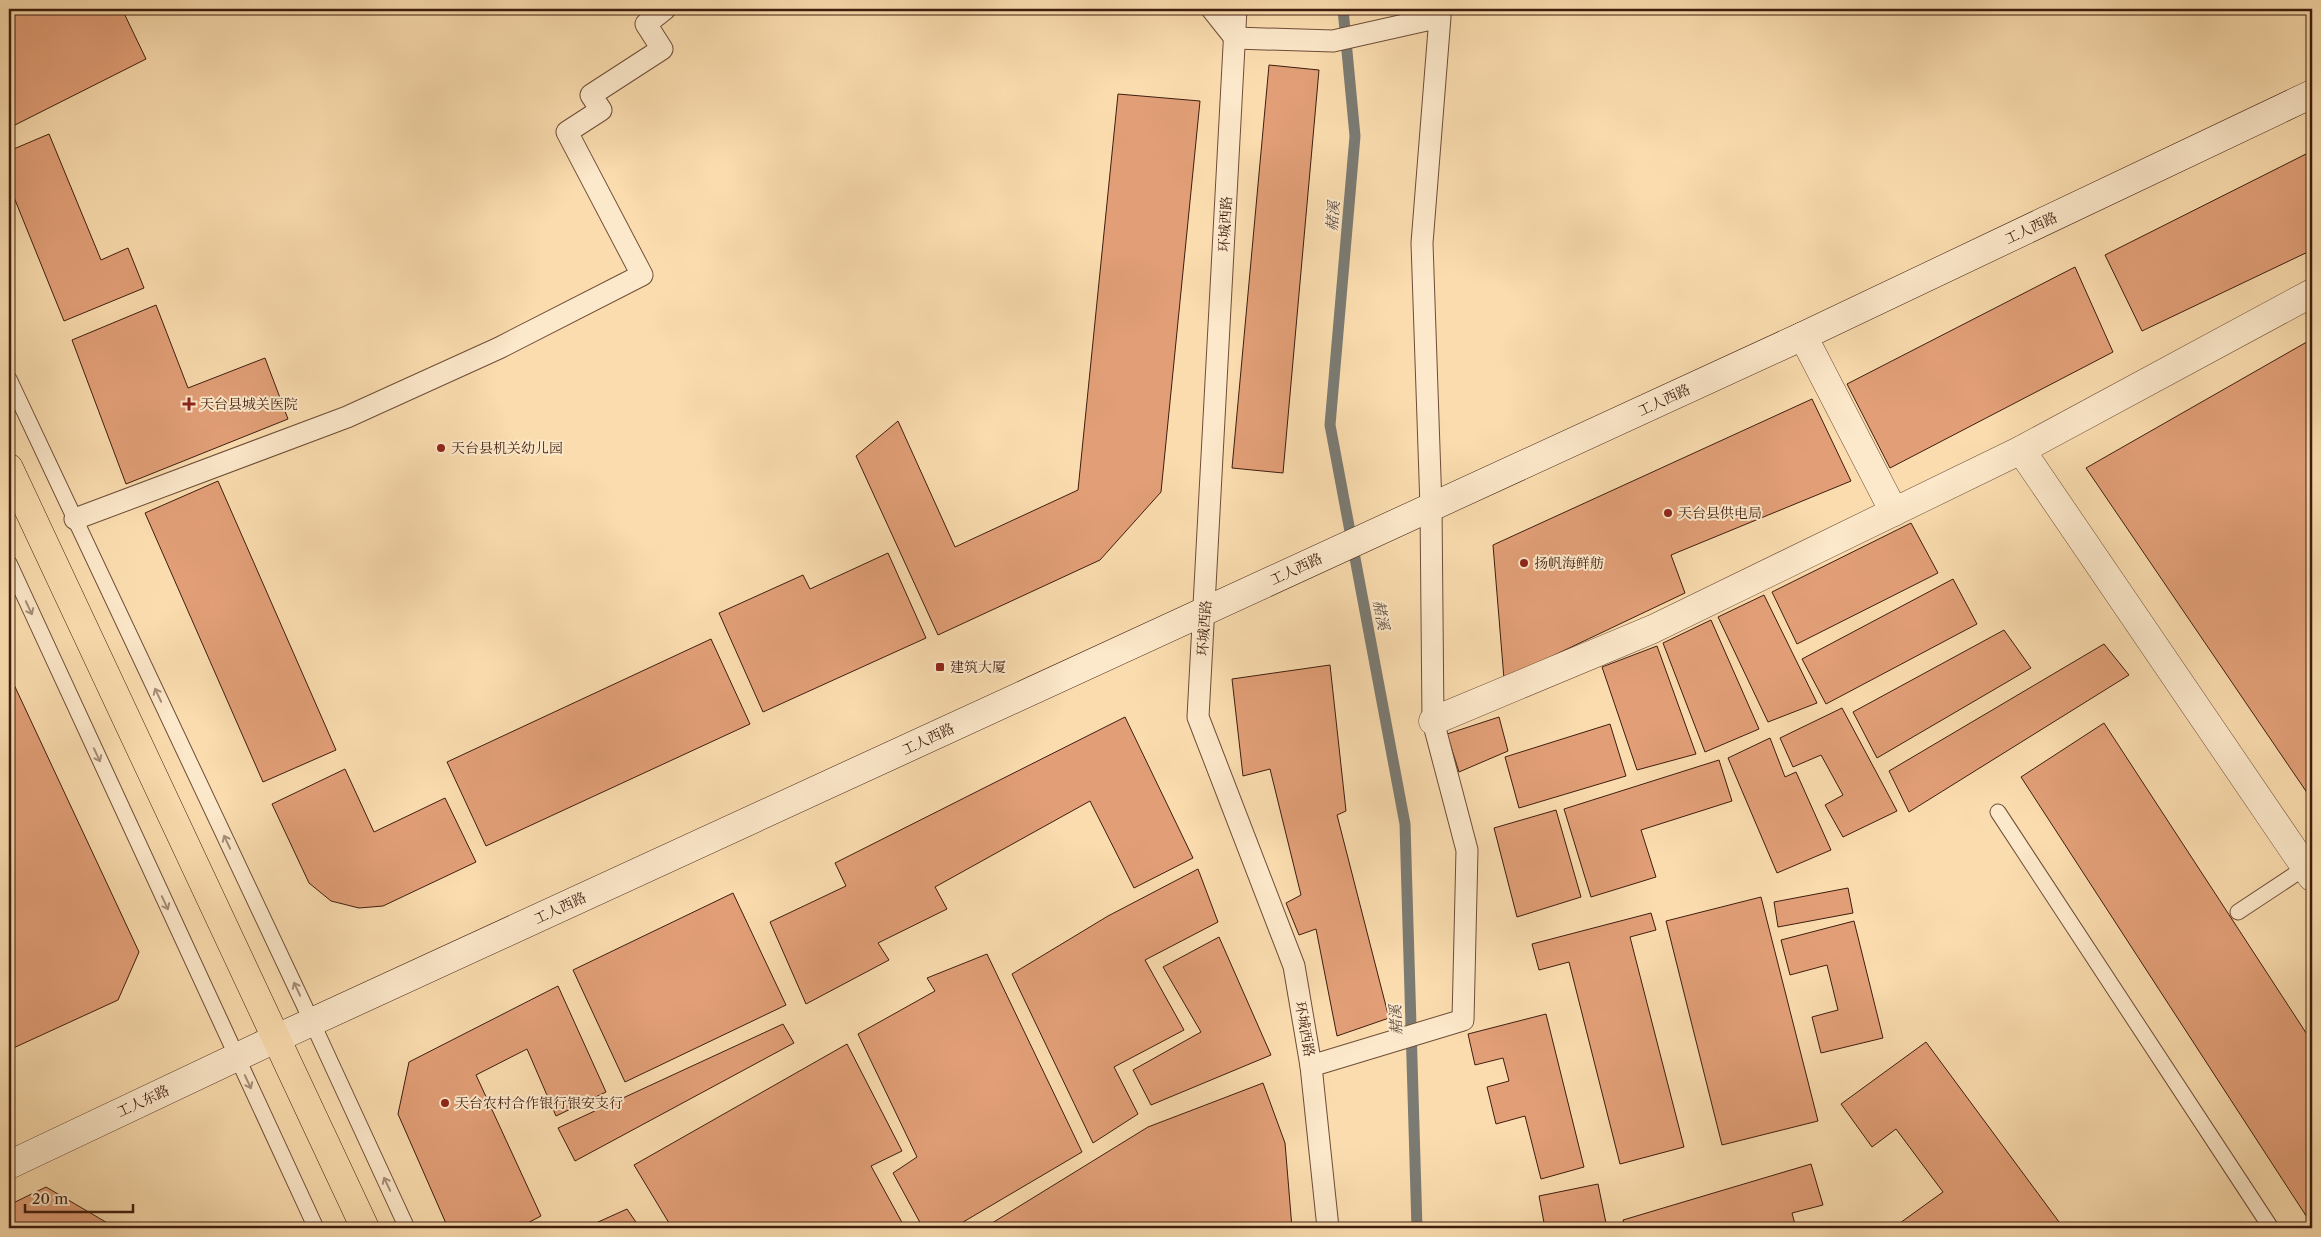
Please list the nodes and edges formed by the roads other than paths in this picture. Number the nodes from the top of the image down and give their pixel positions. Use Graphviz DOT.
graph roads {
  1 [pos="665,9"];
  2 [pos="1212,9"];
  3 [pos="1236,9"];
  4 [pos="1235,38"];
  5 [pos="2312,94"];
  6 [pos="2312,293"];
  7 [pos="1803,336"];
  8 [pos="9,379"];
  9 [pos="2021,450"];
  10 [pos="9,468"];
  11 [pos="1432,507"];
  12 [pos="1894,512"];
  13 [pos="75,519"];
  14 [pos="9,563"];
  15 [pos="1205,611"];
  16 [pos="1433,721"];
  17 [pos="1998,812"];
  18 [pos="2309,872"];
  19 [pos="2238,912"];
  20 [pos="312,1022"];
  21 [pos="277,1038"];
  22 [pos="236,1057"];
  23 [pos="1312,1066"];
  24 [pos="9,1165"];
  25 [pos="316,1228"];
  26 [pos="365,1228"];
  27 [pos="407,1228"];
  28 [pos="1328,1228"];
  29 [pos="2271,1228"];
  1 -- 13 [label="street"];
  2 -- 4 [label="street"];
  3 -- 4 [label="street, 环城西路"];
  4 -- 11 [label="street"];
  4 -- 15 [label="street, 环城西路"];
  5 -- 7 [label="main road, 工人西路"];
  6 -- 9 [label="main road"];
  7 -- 11 [label="main road, 工人西路"];
  7 -- 12 [label="main road"];
  8 -- 13 [label="lane"];
  9 -- 12 [label="main road"];
  9 -- 18 [label="main road"];
  10 -- 21 [label="main road"];
  11 -- 15 [label="main road, 工人西路"];
  11 -- 16 [label="street"];
  12 -- 16 [label="main road"];
  20 -- 13 [label="lane, one-way"];
  14 -- 22 [label="lane, one-way"];
  15 -- 20 [label="main road, 工人西路"];
  15 -- 23 [label="street, 环城西路"];
  16 -- 23 [label="street"];
  17 -- 29 [label="lane"];
  18 -- 19 [label="lane"];
  20 -- 21 [label="main road, 工人西路"];
  27 -- 20 [label="lane, one-way"];
  21 -- 22 [label="main road, 工人东路"];
  21 -- 26 [label="main road"];
  22 -- 24 [label="main road, 工人东路"];
  22 -- 25 [label="lane, one-way"];
  23 -- 28 [label="street, 环城西路"];
}
